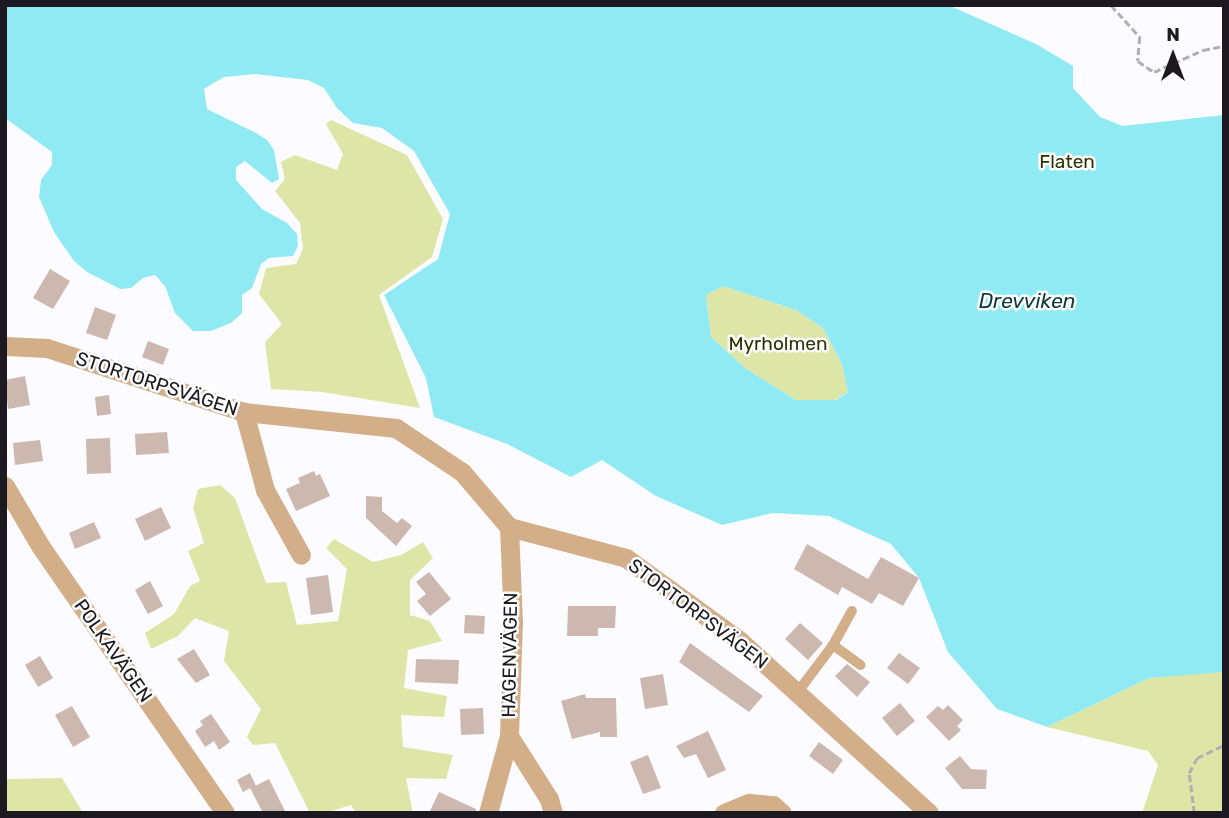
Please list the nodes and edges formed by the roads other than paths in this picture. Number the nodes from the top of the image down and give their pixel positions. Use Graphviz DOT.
graph roads {
  1 [pos="5,346"];
  2 [pos="244,412"];
  3 [pos="5,486"];
  4 [pos="509,527"];
  5 [pos="301,555"];
  6 [pos="852,611"];
  7 [pos="833,645"];
  8 [pos="861,665"];
  9 [pos="797,693"];
  10 [pos="509,736"];
  11 [pos="225,813"];
  12 [pos="488,813"];
  13 [pos="553,813"];
  14 [pos="724,813"];
  15 [pos="782,813"];
  16 [pos="929,813"];
  1 -- 2 [label="street, STORTORPSVÄGEN"];
  2 -- 4 [label="street, STORTORPSVÄGEN"];
  2 -- 5 [label="street"];
  3 -- 11 [label="street, POLKAVÄGEN"];
  4 -- 9 [label="street, STORTORPSVÄGEN"];
  4 -- 10 [label="street, HAGENVÄGEN"];
  6 -- 7 [label="lane"];
  7 -- 8 [label="lane"];
  7 -- 9 [label="lane"];
  9 -- 16 [label="street, STORTORPSVÄGEN"];
  10 -- 12 [label="street"];
  10 -- 13 [label="street, HAGENVÄGEN"];
  14 -- 15 [label="street"];
}
